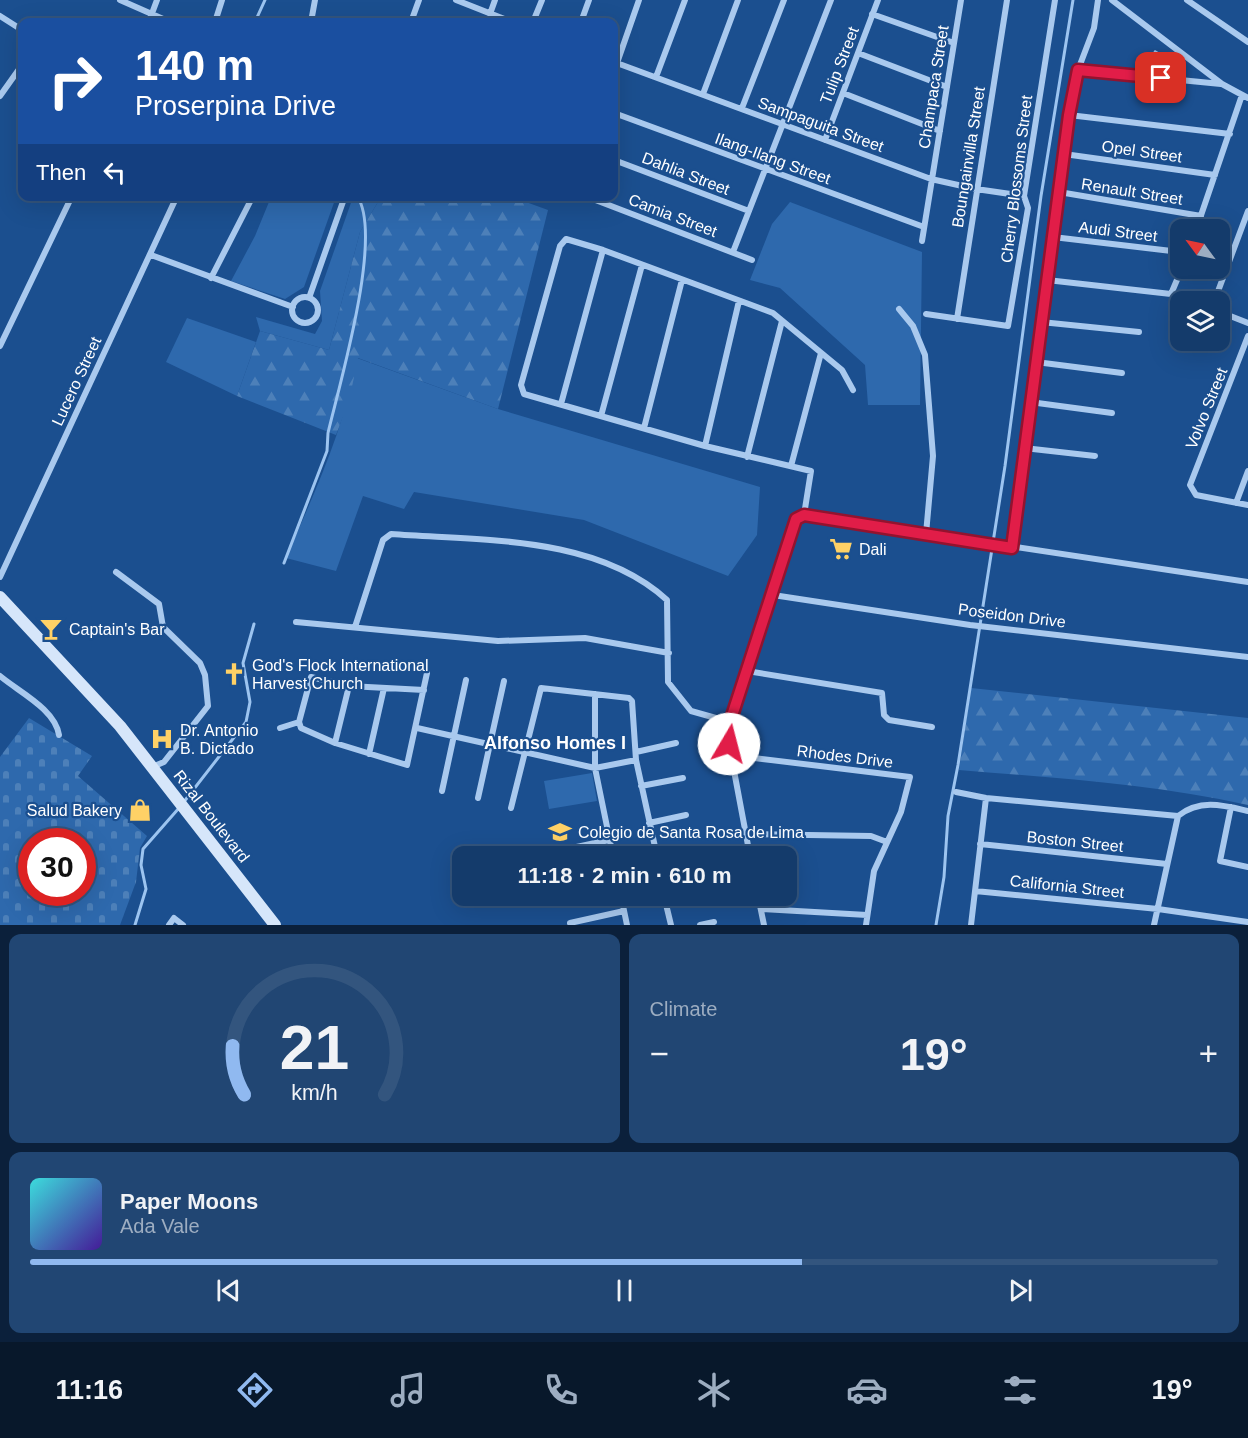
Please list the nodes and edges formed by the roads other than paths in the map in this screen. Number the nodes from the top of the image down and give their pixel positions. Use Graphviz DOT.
graph roads {
  1 [pos="120,0"];
  2 [pos="157,0"];
  3 [pos="222,0"];
  4 [pos="315,0"];
  5 [pos="419,0"];
  6 [pos="456,0"];
  7 [pos="495,0"];
  8 [pos="542,0"];
  9 [pos="589,0"];
  10 [pos="639,0"];
  11 [pos="685,0"];
  12 [pos="738,0"];
  13 [pos="784,0"];
  14 [pos="831,0"];
  15 [pos="878,0"];
  16 [pos="961,0"];
  17 [pos="1007,0"];
  18 [pos="1055,0"];
  19 [pos="1098,0"];
  20 [pos="1112,0"];
  21 [pos="1187,0"];
  22 [pos="490,14"];
  23 [pos="872,14"];
  24 [pos="0,16"];
  25 [pos="152,16"];
  26 [pos="158,18"];
  27 [pos="216,18"];
  28 [pos="312,18"];
  29 [pos="412,18"];
  30 [pos="501,18"];
  31 [pos="535,18"];
  32 [pos="582,18"];
  33 [pos="18,27"];
  34 [pos="1248,42"];
  35 [pos="954,43"];
  36 [pos="858,53"];
  37 [pos="618,54"];
  38 [pos="618,63"];
  39 [pos="1078,70"];
  40 [pos="18,71"];
  41 [pos="656,77"];
  42 [pos="1222,84"];
  43 [pos="947,87"];
  44 [pos="843,93"];
  45 [pos="704,94"];
  46 [pos="0,96"];
  47 [pos="1245,96"];
  48 [pos="742,108"];
  49 [pos="618,114"];
  50 [pos="1069,115"];
  51 [pos="785,124"];
  52 [pos="940,131"];
  53 [pos="1230,134"];
  54 [pos="825,140"];
  55 [pos="1064,154"];
  56 [pos="618,162"];
  57 [pos="766,170"];
  58 [pos="1215,175"];
  59 [pos="931,179"];
  60 [pos="976,189"];
  61 [pos="1059,192"];
  62 [pos="1024,196"];
  63 [pos="70,201"];
  64 [pos="175,201"];
  65 [pos="250,201"];
  66 [pos="344,201"];
  67 [pos="598,201"];
  68 [pos="749,211"];
  69 [pos="1248,211"];
  70 [pos="1201,216"];
  71 [pos="1200,219"];
  72 [pos="924,227"];
  73 [pos="1053,237"];
  74 [pos="922,241"];
  75 [pos="603,250"];
  76 [pos="1170,251"];
  77 [pos="733,252"];
  78 [pos="152,255"];
  79 [pos="752,260"];
  80 [pos="642,265"];
  81 [pos="211,278"];
  82 [pos="682,280"];
  83 [pos="1047,280"];
  84 [pos="1218,291"];
  85 [pos="1170,294"];
  86 [pos="309,298"];
  87 [pos="739,301"];
  88 [pos="293,306"];
  89 [pos="899,309"];
  90 [pos="926,314"];
  91 [pos="1230,316"];
  92 [pos="957,319"];
  93 [pos="782,321"];
  94 [pos="1041,322"];
  95 [pos="1248,323"];
  96 [pos="1139,332"];
  97 [pos="1248,336"];
  98 [pos="0,346"];
  99 [pos="821,353"];
  100 [pos="1036,362"];
  101 [pos="1122,373"];
  102 [pos="853,390"];
  103 [pos="1030,402"];
  104 [pos="561,405"];
  105 [pos="1112,413"];
  106 [pos="601,416"];
  107 [pos="644,428"];
  108 [pos="705,446"];
  109 [pos="1024,448"];
  110 [pos="1095,456"];
  111 [pos="747,457"];
  112 [pos="791,466"];
  113 [pos="1248,471"];
  114 [pos="1236,503"];
  115 [pos="1248,505"];
  116 [pos="804,515"];
  117 [pos="926,534"];
  118 [pos="1012,548"];
  119 [pos="116,572"];
  120 [pos="0,577"];
  121 [pos="1248,582"];
  122 [pos="773,595"];
  123 [pos="0,597"];
  124 [pos="296,622"];
  125 [pos="355,627"];
  126 [pos="669,653"];
  127 [pos="1248,657"];
  128 [pos="747,671"];
  129 [pos="427,673"];
  130 [pos="0,676"];
  131 [pos="466,680"];
  132 [pos="504,681"];
  133 [pos="349,686"];
  134 [pos="384,688"];
  135 [pos="424,690"];
  136 [pos="595,694"];
  137 [pos="299,722"];
  138 [pos="730,722"];
  139 [pos="932,727"];
  140 [pos="280,728"];
  141 [pos="417,728"];
  142 [pos="59,735"];
  143 [pos="454,736"];
  144 [pos="335,743"];
  145 [pos="676,743"];
  146 [pos="491,745"];
  147 [pos="525,751"];
  148 [pos="636,752"];
  149 [pos="369,754"];
  150 [pos="730,755"];
  151 [pos="636,760"];
  152 [pos="152,767"];
  153 [pos="595,768"];
  154 [pos="683,778"];
  155 [pos="641,786"];
  156 [pos="442,791"];
  157 [pos="956,792"];
  158 [pos="478,798"];
  159 [pos="986,798"];
  160 [pos="1231,807"];
  161 [pos="511,808"];
  162 [pos="1248,811"];
  163 [pos="686,815"];
  164 [pos="1178,816"];
  165 [pos="649,823"];
  166 [pos="745,834"];
  167 [pos="609,840"];
  168 [pos="887,842"];
  169 [pos="980,844"];
  170 [pos="578,846"];
  171 [pos="610,846"];
  172 [pos="655,846"];
  173 [pos="748,846"];
  174 [pos="1167,864"];
  175 [pos="1248,867"];
  176 [pos="975,891"];
  177 [pos="623,906"];
  178 [pos="666,906"];
  179 [pos="760,906"];
  180 [pos="761,909"];
  181 [pos="1158,909"];
  182 [pos="624,911"];
  183 [pos="867,915"];
  184 [pos="714,922"];
  185 [pos="1248,922"];
  186 [pos="570,923"];
  187 [pos="583,923"];
  188 [pos="169,925"];
  189 [pos="183,925"];
  190 [pos="275,925"];
  191 [pos="627,925"];
  192 [pos="671,925"];
  193 [pos="700,925"];
  194 [pos="764,925"];
  195 [pos="866,925"];
  196 [pos="971,925"];
  197 [pos="1154,925"];
  1 -- 25 [label="street"];
  2 -- 25 [label="street"];
  3 -- 27 [label="street"];
  4 -- 28 [label="street"];
  5 -- 29 [label="street"];
  6 -- 22 [label="street"];
  7 -- 22 [label="street"];
  8 -- 31 [label="street"];
  9 -- 32 [label="street"];
  10 -- 37 [label="street"];
  11 -- 41 [label="street"];
  12 -- 45 [label="street"];
  13 -- 48 [label="street"];
  14 -- 51 [label="street"];
  15 -- 23 [label="street, Tulip Street"];
  16 -- 35 [label="street, Champaca Street"];
  17 -- 60 [label="street, Boungainvilla Street"];
  18 -- 62 [label="street, Cherry Blossoms Street"];
  19 -- 39 [label="street"];
  20 -- 42 [label="street"];
  21 -- 34 [label="street"];
  22 -- 30 [label="street"];
  23 -- 35 [label="street"];
  23 -- 36 [label="street, Tulip Street"];
  24 -- 33 [label="street"];
  25 -- 26 [label="street"];
  35 -- 43 [label="street, Champaca Street"];
  36 -- 43 [label="street"];
  36 -- 44 [label="street, Tulip Street"];
  38 -- 41 [label="street, Sampaguita Street"];
  39 -- 42 [label="street"];
  39 -- 50 [label="street"];
  40 -- 46 [label="street"];
  41 -- 45 [label="street, Sampaguita Street"];
  42 -- 47 [label="street"];
  43 -- 52 [label="street, Champaca Street"];
  44 -- 52 [label="street"];
  44 -- 54 [label="street, Tulip Street"];
  45 -- 48 [label="street, Sampaguita Street"];
  47 -- 53 [label="street"];
  48 -- 51 [label="street, Sampaguita Street"];
  49 -- 57 [label="street, Ilang-Ilang Street"];
  50 -- 53 [label="street"];
  50 -- 55 [label="street"];
  51 -- 54 [label="street, Sampaguita Street"];
  51 -- 57 [label="street"];
  52 -- 59 [label="street, Champaca Street"];
  53 -- 58 [label="street"];
  54 -- 59 [label="street, Sampaguita Street"];
  55 -- 58 [label="street, Opel Street"];
  55 -- 61 [label="street"];
  56 -- 68 [label="street, Dahlia Street"];
  57 -- 68 [label="street"];
  57 -- 72 [label="street, Ilang-Ilang Street"];
  58 -- 70 [label="street"];
  59 -- 60 [label="street, Sampaguita Street"];
  59 -- 72 [label="street, Champaca Street"];
  60 -- 62 [label="street, Sampaguita Street"];
  60 -- 92 [label="street, Boungainvilla Street"];
  61 -- 70 [label="street, Renault Street"];
  61 -- 73 [label="street"];
  62 -- 92 [label="street, Cherry Blossoms Street"];
  63 -- 98 [label="street"];
  64 -- 78 [label="street, Lucero Street"];
  65 -- 81 [label="street"];
  66 -- 86 [label="street"];
  67 -- 77 [label="street, Camia Street"];
  68 -- 77 [label="street"];
  69 -- 84 [label="street"];
  70 -- 71 [label="street"];
  72 -- 74 [label="street, Champaca Street"];
  73 -- 76 [label="street, Audi Street"];
  73 -- 83 [label="street"];
  75 -- 80 [label="street"];
  75 -- 104 [label="street"];
  75 -- 104 [label="street"];
  77 -- 79 [label="street, Camia Street"];
  78 -- 81 [label="street"];
  78 -- 120 [label="street, Lucero Street"];
  80 -- 82 [label="street"];
  80 -- 106 [label="street"];
  81 -- 88 [label="street"];
  82 -- 87 [label="street"];
  82 -- 107 [label="street"];
  83 -- 85 [label="street"];
  83 -- 94 [label="street"];
  86 -- 88 [label="street"];
  86 -- 88 [label="street"];
  87 -- 93 [label="street"];
  87 -- 108 [label="street"];
  89 -- 117 [label="street"];
  90 -- 92 [label="street"];
  91 -- 95 [label="street"];
  93 -- 99 [label="street"];
  93 -- 111 [label="street"];
  94 -- 96 [label="street"];
  94 -- 100 [label="street"];
  97 -- 114 [label="street, Volvo Street"];
  99 -- 102 [label="street"];
  99 -- 112 [label="street"];
  100 -- 101 [label="street"];
  100 -- 103 [label="street"];
  103 -- 105 [label="street"];
  103 -- 109 [label="street"];
  104 -- 106 [label="street"];
  106 -- 107 [label="street"];
  107 -- 108 [label="street"];
  108 -- 111 [label="street"];
  109 -- 110 [label="street"];
  109 -- 118 [label="street"];
  111 -- 112 [label="street"];
  112 -- 116 [label="street"];
  113 -- 114 [label="street"];
  114 -- 115 [label="street"];
  116 -- 117 [label="street"];
  116 -- 122 [label="street"];
  117 -- 118 [label="street"];
  118 -- 121 [label="street"];
  119 -- 152 [label="street"];
  122 -- 127 [label="street, Poseidon Drive"];
  122 -- 128 [label="street"];
  123 -- 152 [label="main road, Rizal Boulevard"];
  124 -- 125 [label="street"];
  125 -- 126 [label="street"];
  125 -- 126 [label="street"];
  126 -- 138 [label="street"];
  128 -- 138 [label="street"];
  128 -- 139 [label="street"];
  129 -- 135 [label="street"];
  130 -- 142 [label="street"];
  131 -- 143 [label="street"];
  132 -- 146 [label="street"];
  133 -- 134 [label="street"];
  133 -- 137 [label="street"];
  133 -- 144 [label="street"];
  134 -- 135 [label="street"];
  134 -- 149 [label="street"];
  135 -- 141 [label="street"];
  136 -- 147 [label="street"];
  136 -- 148 [label="street"];
  136 -- 153 [label="street"];
  137 -- 140 [label="street"];
  137 -- 144 [label="street"];
  138 -- 150 [label="street"];
  141 -- 143 [label="street"];
  141 -- 149 [label="street"];
  143 -- 146 [label="street"];
  143 -- 156 [label="street"];
  144 -- 149 [label="street"];
  145 -- 148 [label="street"];
  146 -- 147 [label="street"];
  146 -- 158 [label="street"];
  147 -- 153 [label="street"];
  147 -- 161 [label="street"];
  148 -- 151 [label="street"];
  150 -- 166 [label="street"];
  150 -- 168 [label="street, Rhodes Drive"];
  151 -- 153 [label="street"];
  151 -- 155 [label="street"];
  152 -- 190 [label="main road, Rizal Boulevard"];
  153 -- 167 [label="street"];
  154 -- 155 [label="street"];
  155 -- 165 [label="street"];
  157 -- 159 [label="street"];
  159 -- 164 [label="street"];
  159 -- 169 [label="street"];
  160 -- 162 [label="street"];
  160 -- 164 [label="street"];
  160 -- 175 [label="street"];
  163 -- 165 [label="street"];
  164 -- 174 [label="street"];
  165 -- 172 [label="street"];
  166 -- 168 [label="street"];
  166 -- 173 [label="street"];
  167 -- 170 [label="street"];
  167 -- 171 [label="street"];
  168 -- 183 [label="street, Rhodes Drive"];
  169 -- 174 [label="street, Boston Street"];
  169 -- 176 [label="street"];
  174 -- 181 [label="street"];
  176 -- 181 [label="street, California Street"];
  176 -- 196 [label="street"];
  177 -- 182 [label="street"];
  178 -- 192 [label="street"];
  179 -- 180 [label="street"];
  180 -- 183 [label="street"];
  180 -- 194 [label="street"];
  181 -- 185 [label="street, California Street"];
  181 -- 197 [label="street"];
  182 -- 187 [label="street"];
  182 -- 191 [label="street"];
  183 -- 195 [label="street, Rhodes Drive"];
  184 -- 193 [label="street"];
  186 -- 187 [label="street"];
  188 -- 189 [label="street"];
}
